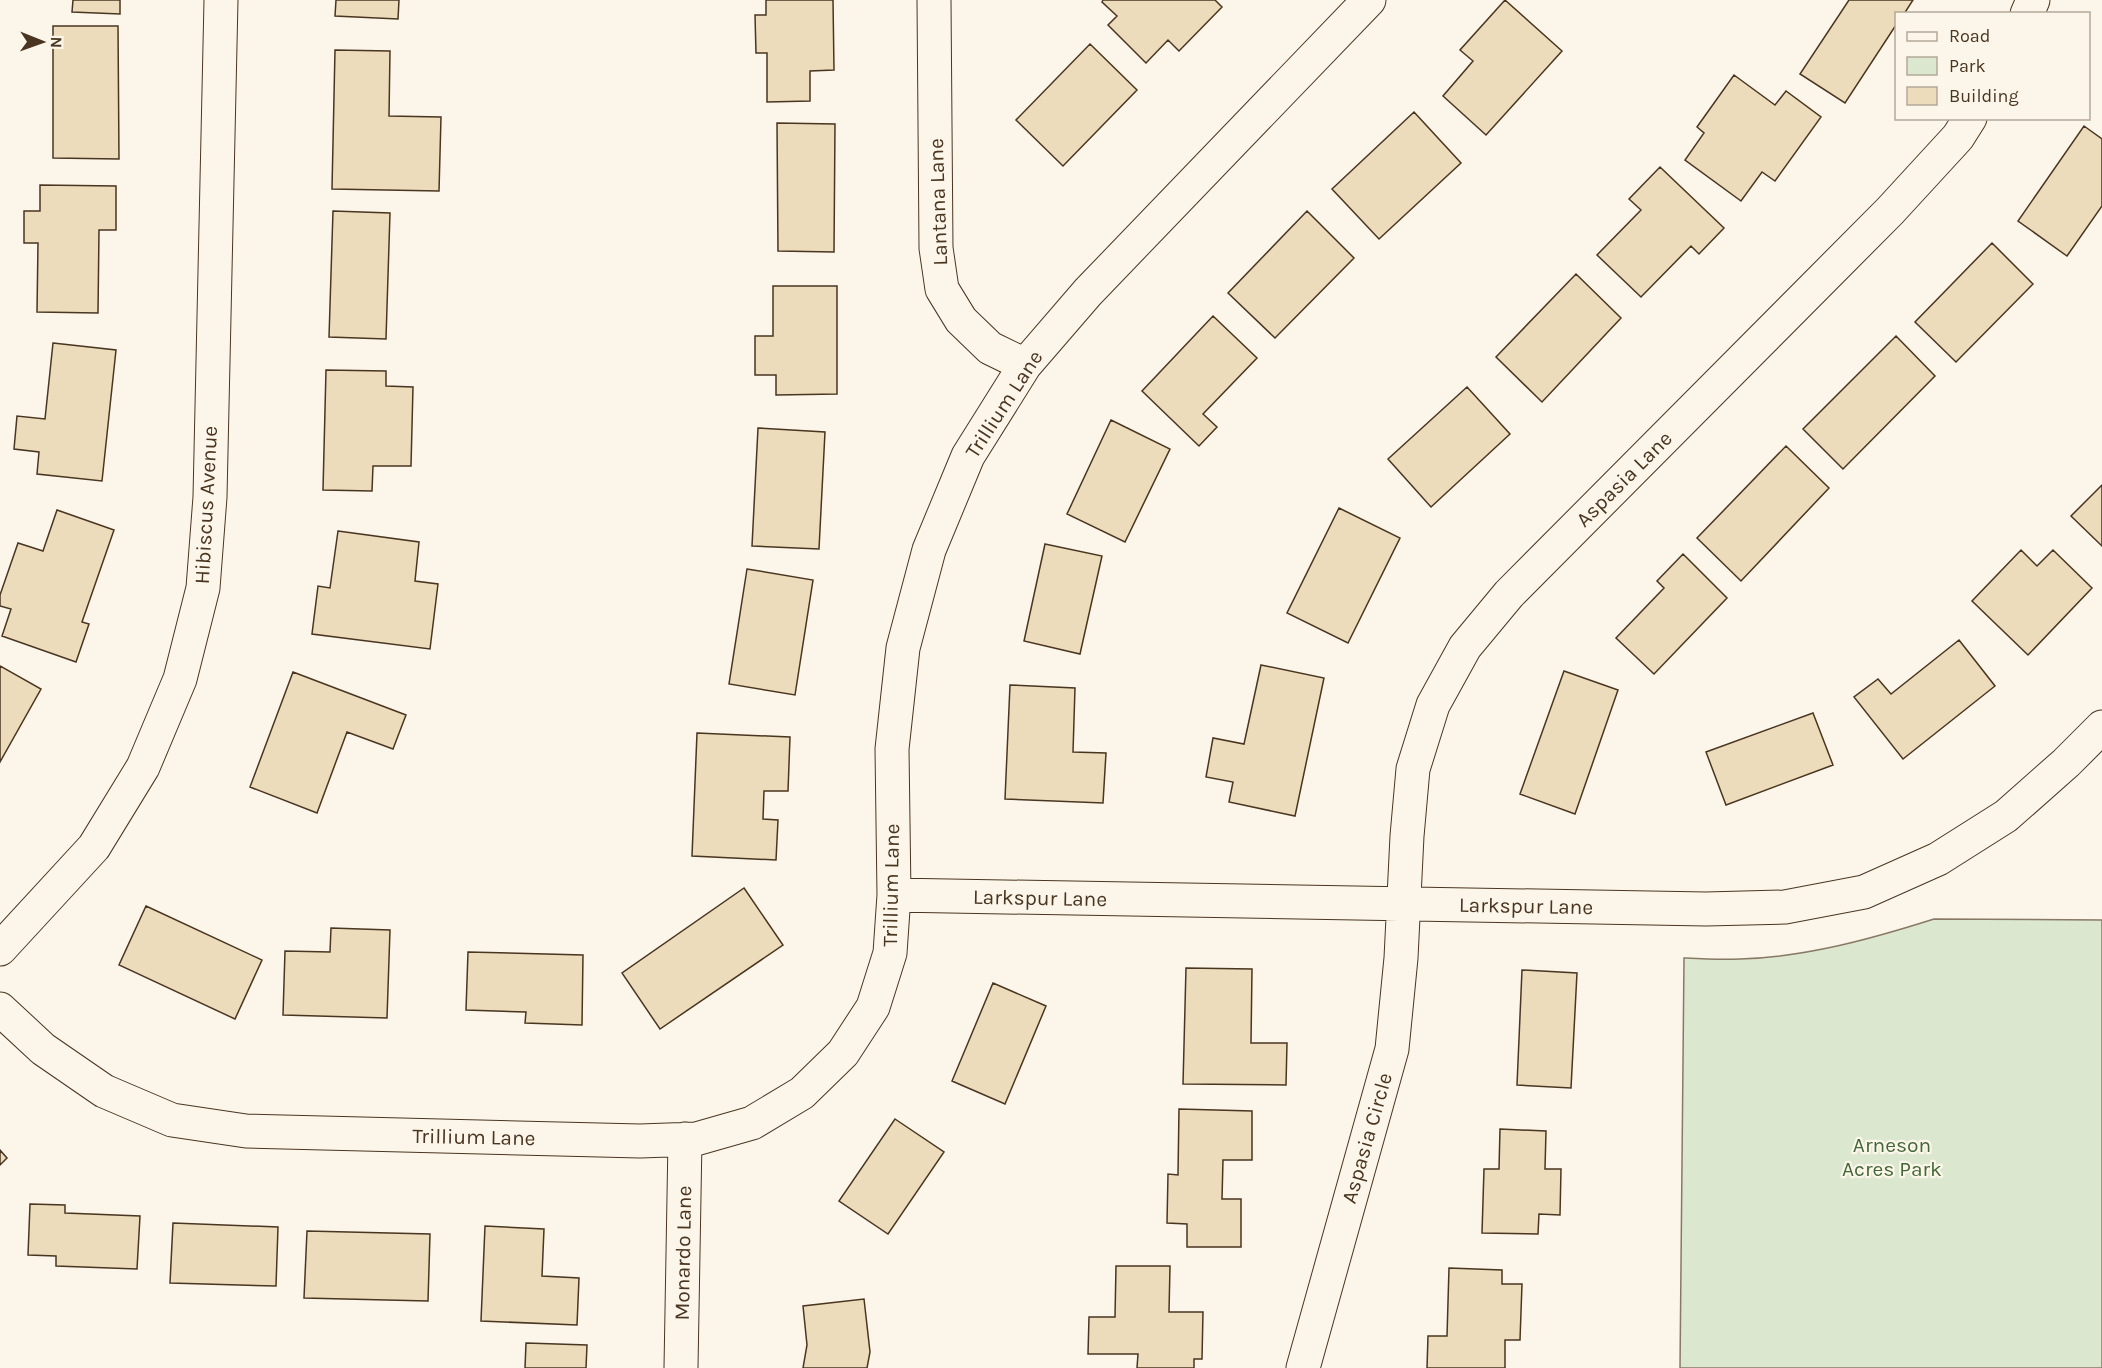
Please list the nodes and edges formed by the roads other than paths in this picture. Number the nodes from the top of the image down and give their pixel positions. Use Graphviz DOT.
graph roads {
  1 [pos="221,0"];
  2 [pos="934,0"];
  3 [pos="1369,0"];
  4 [pos="1969,120"];
  5 [pos="1025,365"];
  6 [pos="2102,727"];
  7 [pos="894,895"];
  8 [pos="1404,904"];
  9 [pos="0,949"];
  10 [pos="0,1009"];
  11 [pos="685,1139"];
  12 [pos="681,1368"];
  13 [pos="1303,1368"];
  1 -- 9 [label="street, Hibiscus Avenue"];
  2 -- 5 [label="street, Lantana Lane"];
  3 -- 5 [label="street, Trillium Lane"];
  4 -- 8 [label="street, Aspasia Lane"];
  5 -- 7 [label="street, Trillium Lane"];
  6 -- 8 [label="street, Larkspur Lane"];
  7 -- 8 [label="street, Larkspur Lane"];
  7 -- 11 [label="street, Trillium Lane"];
  8 -- 13 [label="street, Aspasia Circle"];
  10 -- 11 [label="street, Trillium Lane"];
  11 -- 12 [label="street, Monardo Lane"];
}
